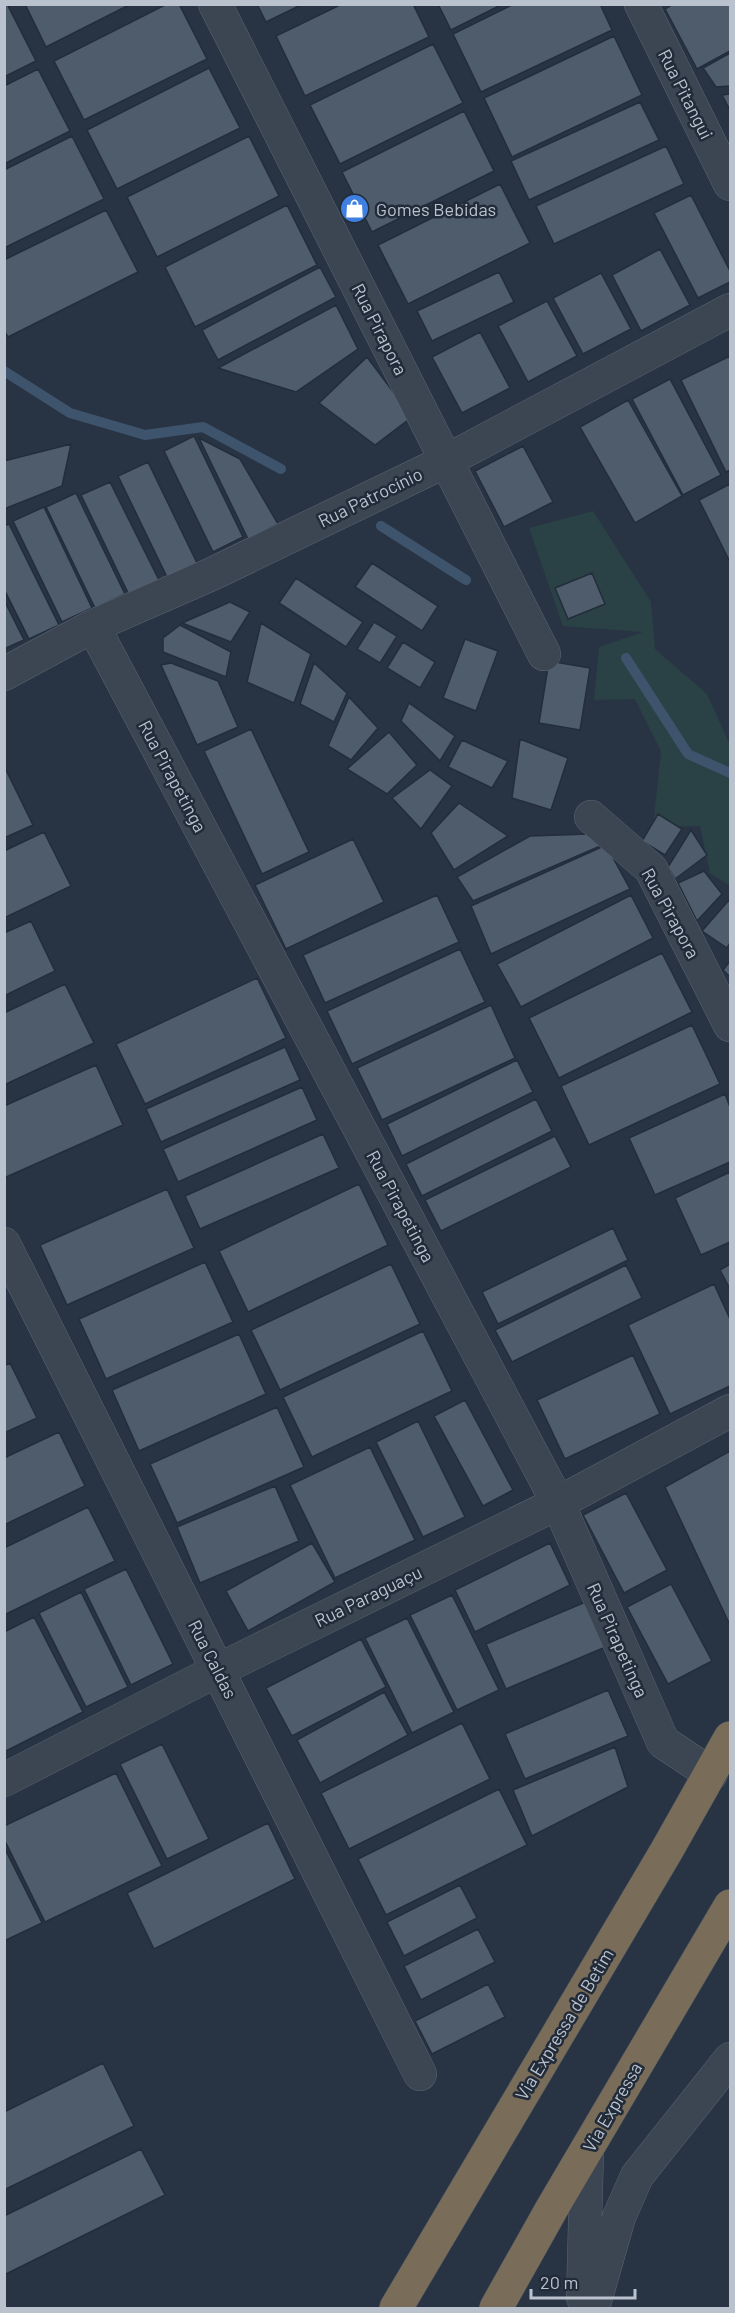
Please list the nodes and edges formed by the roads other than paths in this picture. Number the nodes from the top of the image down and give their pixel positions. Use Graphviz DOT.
graph roads {
  1 [pos="215,4"];
  2 [pos="641,4"];
  3 [pos="730,184"];
  4 [pos="730,310"];
  5 [pos="446,461"];
  6 [pos="93,626"];
  7 [pos="544,654"];
  8 [pos="4,674"];
  9 [pos="591,817"];
  10 [pos="730,1025"];
  11 [pos="4,1244"];
  12 [pos="730,1411"];
  13 [pos="558,1503"];
  14 [pos="218,1670"];
  15 [pos="730,1738"];
  16 [pos="711,1774"];
  17 [pos="4,1780"];
  18 [pos="730,1906"];
  19 [pos="730,2059"];
  20 [pos="420,2074"];
  21 [pos="586,2150"];
  22 [pos="396,2308"];
  23 [pos="496,2308"];
  24 [pos="583,2308"];
  25 [pos="593,2308"];
  1 -- 5 [label="street, Rua Pirapora"];
  2 -- 3 [label="street, Rua Pitangui"];
  4 -- 5 [label="street, Rua Patrocínio"];
  5 -- 6 [label="street, Rua Patrocínio"];
  5 -- 7 [label="street, Rua Pirapora"];
  6 -- 8 [label="street, Rua Patrocínio"];
  6 -- 13 [label="street, Rua Pirapetinga"];
  9 -- 10 [label="street, Rua Pirapora"];
  11 -- 14 [label="street, Rua Caldas"];
  12 -- 13 [label="street, Rua Paraguaçu"];
  13 -- 14 [label="street, Rua Paraguaçu"];
  13 -- 16 [label="street, Rua Pirapetinga"];
  14 -- 17 [label="street, Rua Paraguaçu"];
  14 -- 20 [label="street, Rua Caldas"];
  15 -- 16 [label="highway, Via Expressa de Betim"];
  16 -- 22 [label="highway, Via Expressa de Betim"];
  18 -- 21 [label="highway, Via Expressa"];
  19 -- 25 [label="street"];
  21 -- 23 [label="highway, Via Expressa"];
  21 -- 24 [label="street"];
}
